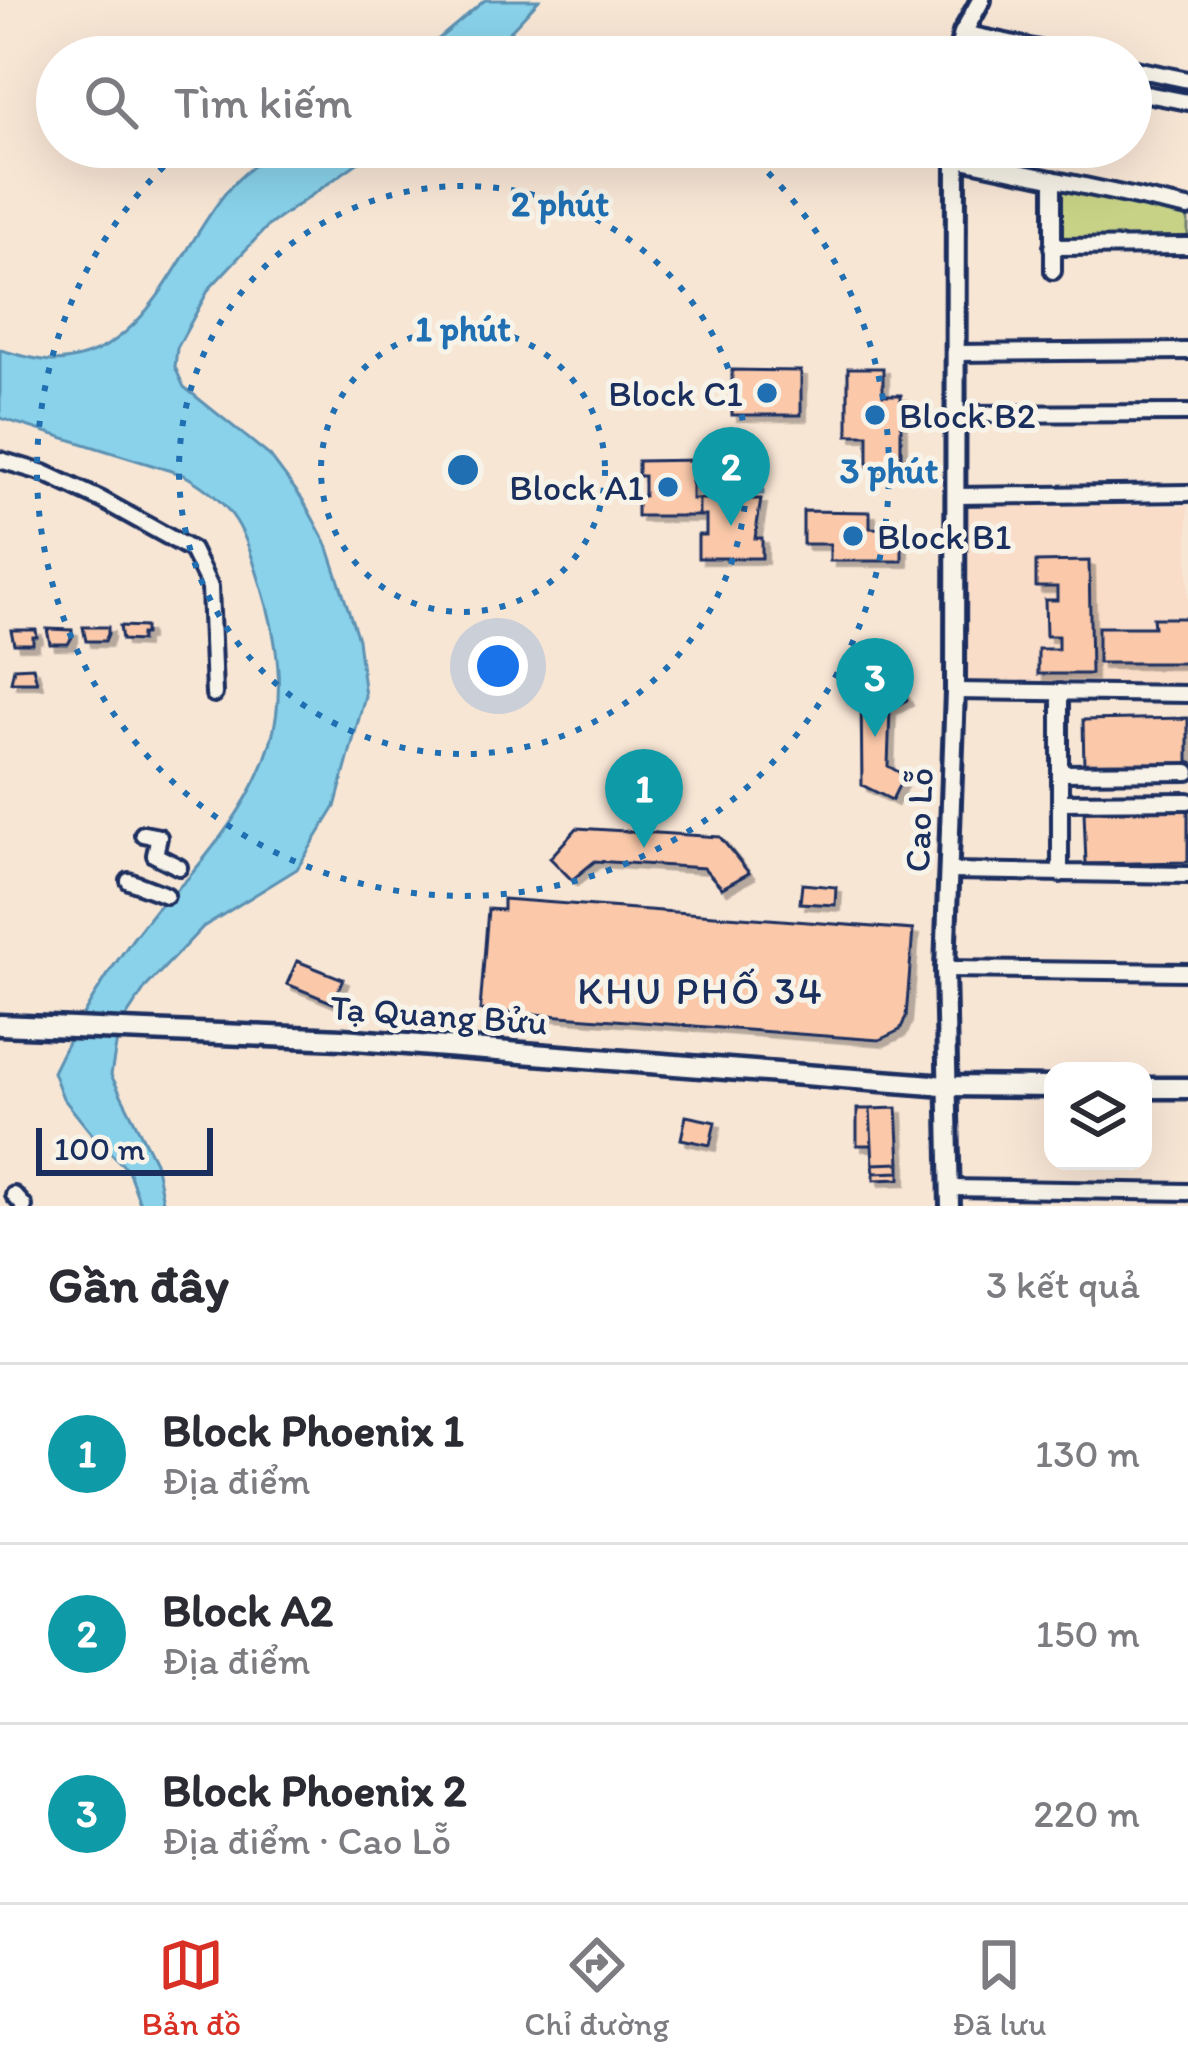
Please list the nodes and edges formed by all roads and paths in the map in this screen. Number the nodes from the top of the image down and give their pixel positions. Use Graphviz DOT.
graph roads {
  1 [pos="981,0"];
  2 [pos="963,33"];
  3 [pos="963,36"];
  4 [pos="977,36"];
  5 [pos="1152,72"];
  6 [pos="1188,80"];
  7 [pos="1152,95"];
  8 [pos="1188,102"];
  9 [pos="957,168"];
  10 [pos="1012,168"];
  11 [pos="1053,179"];
  12 [pos="1188,208"];
  13 [pos="1188,246"];
  14 [pos="1052,247"];
  15 [pos="1053,271"];
  16 [pos="1188,351"];
  17 [pos="957,352"];
  18 [pos="1188,413"];
  19 [pos="957,414"];
  20 [pos="0,460"];
  21 [pos="1188,493"];
  22 [pos="957,496"];
  23 [pos="955,691"];
  24 [pos="1060,692"];
  25 [pos="214,694"];
  26 [pos="1188,694"];
  27 [pos="1188,772"];
  28 [pos="1060,773"];
  29 [pos="1188,801"];
  30 [pos="1060,802"];
  31 [pos="143,834"];
  32 [pos="179,867"];
  33 [pos="950,871"];
  34 [pos="1060,874"];
  35 [pos="1188,875"];
  36 [pos="129,880"];
  37 [pos="166,896"];
  38 [pos="945,969"];
  39 [pos="1188,972"];
  40 [pos="2,1025"];
  41 [pos="946,1086"];
  42 [pos="1044,1087"];
  43 [pos="1152,1088"];
  44 [pos="1188,1088"];
  45 [pos="1188,1192"];
  46 [pos="950,1197"];
  1 -- 2 [label="street"];
  2 -- 3 [label="street"];
  2 -- 4 [label="street"];
  5 -- 6 [label="street"];
  7 -- 8 [label="street"];
  9 -- 17 [label="street, Cao Lỗ"];
  10 -- 11 [label="street"];
  11 -- 12 [label="street"];
  11 -- 14 [label="street"];
  13 -- 14 [label="street"];
  14 -- 15 [label="street"];
  16 -- 17 [label="street"];
  17 -- 19 [label="street, Cao Lỗ"];
  18 -- 19 [label="street"];
  19 -- 22 [label="street, Cao Lỗ"];
  20 -- 25 [label="street"];
  21 -- 22 [label="street"];
  22 -- 23 [label="street, Cao Lỗ"];
  23 -- 24 [label="street"];
  23 -- 33 [label="street, Cao Lỗ"];
  24 -- 26 [label="street"];
  24 -- 28 [label="street"];
  27 -- 28 [label="street"];
  28 -- 30 [label="street"];
  29 -- 30 [label="street"];
  30 -- 34 [label="street"];
  31 -- 32 [label="street"];
  33 -- 34 [label="street"];
  33 -- 38 [label="street, Cao Lỗ"];
  34 -- 35 [label="street"];
  36 -- 37 [label="street"];
  38 -- 39 [label="street"];
  38 -- 41 [label="street, Cao Lỗ"];
  40 -- 41 [label="main road, Tạ Quang Bửu"];
  41 -- 42 [label="main road, Tạ Quang Bửu"];
  41 -- 46 [label="street, Cao Lỗ"];
  43 -- 44 [label="main road"];
  45 -- 46 [label="street"];
}
